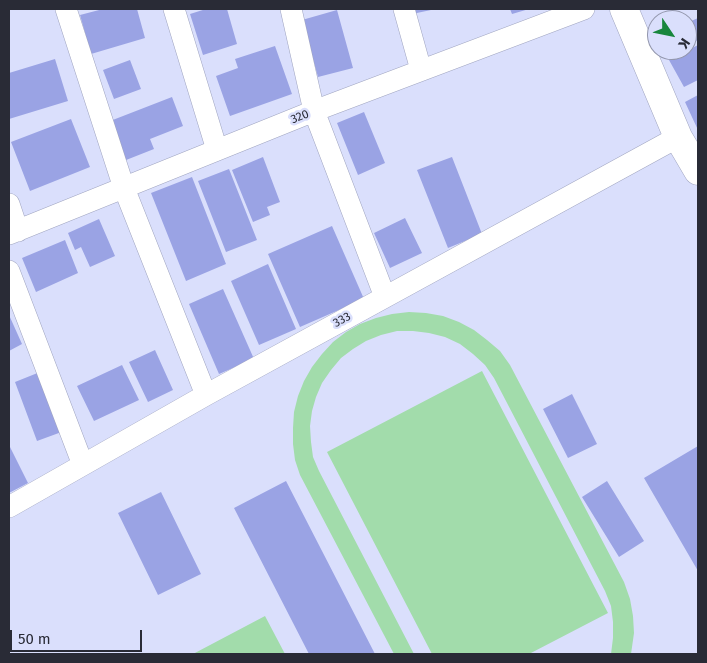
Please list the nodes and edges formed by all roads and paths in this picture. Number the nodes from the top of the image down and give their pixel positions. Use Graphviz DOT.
graph roads {
  1 [pos="66,9"];
  2 [pos="174,9"];
  3 [pos="291,9"];
  4 [pos="404,9"];
  5 [pos="584,9"];
  6 [pos="624,9"];
  7 [pos="421,70"];
  8 [pos="314,111"];
  9 [pos="678,137"];
  10 [pos="217,150"];
  11 [pos="698,171"];
  12 [pos="124,188"];
  13 [pos="9,204"];
  14 [pos="13,232"];
  15 [pos="9,271"];
  16 [pos="385,297"];
  17 [pos="206,395"];
  18 [pos="83,465"];
  19 [pos="9,507"];
  1 -- 12 [label="street"];
  2 -- 10 [label="street"];
  3 -- 8 [label="street"];
  4 -- 7 [label="street"];
  5 -- 7 [label="street, 320"];
  6 -- 9 [label="street"];
  7 -- 8 [label="street, 320"];
  8 -- 10 [label="street, 320"];
  8 -- 16 [label="street"];
  9 -- 11 [label="street"];
  9 -- 16 [label="street, 333"];
  10 -- 12 [label="street, 320"];
  12 -- 14 [label="street, 320"];
  12 -- 17 [label="street"];
  13 -- 14 [label="street"];
  15 -- 18 [label="street"];
  16 -- 17 [label="street, 333"];
  17 -- 18 [label="street, 333"];
  18 -- 19 [label="street, 333"];
}
